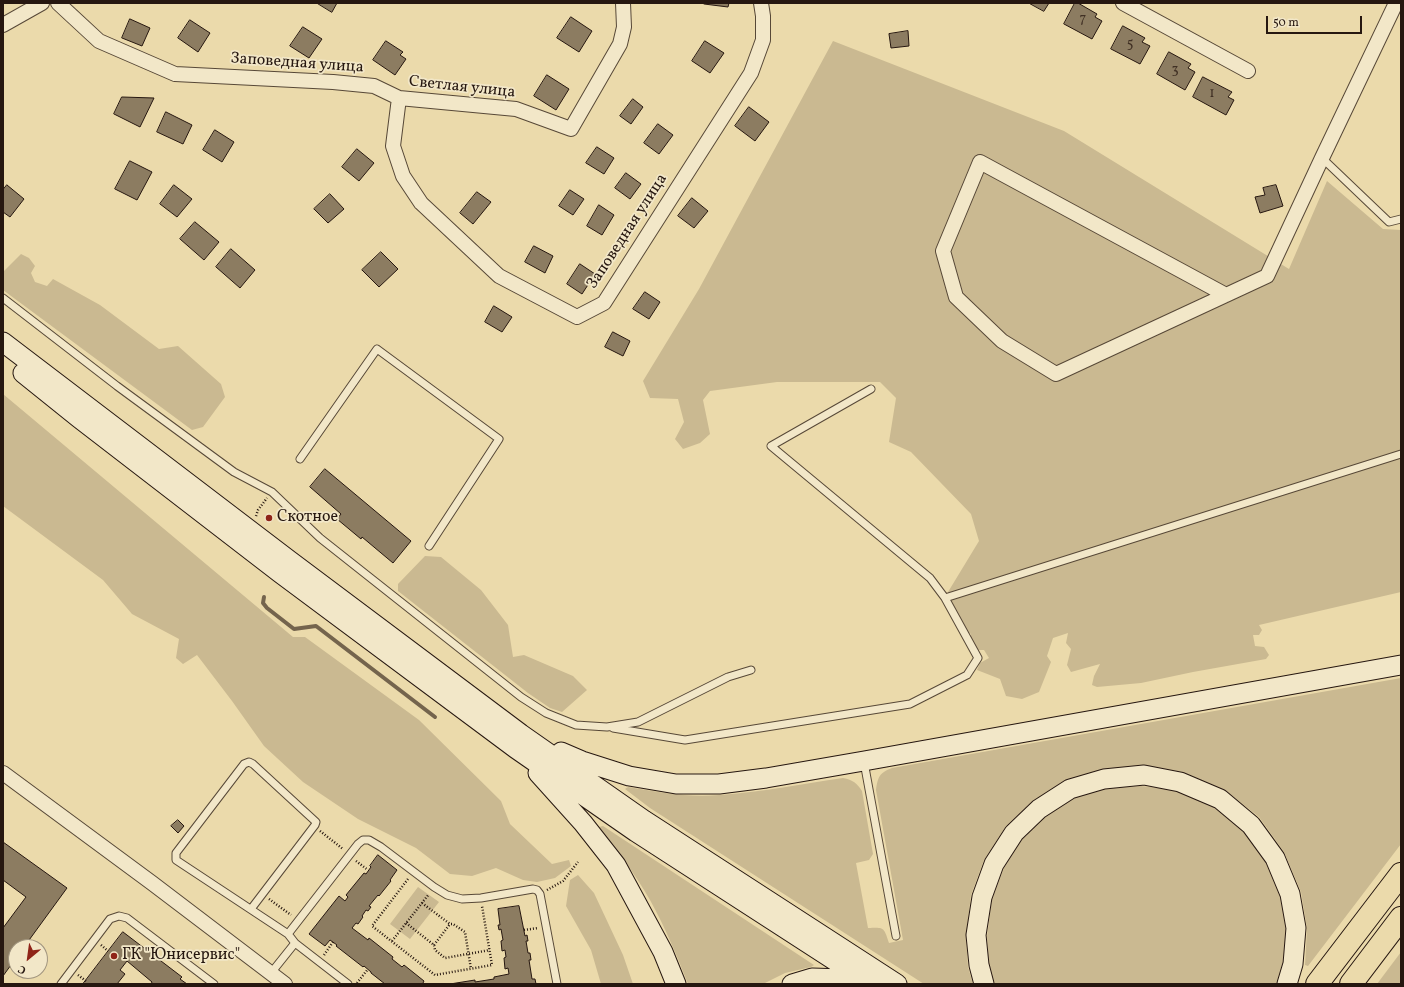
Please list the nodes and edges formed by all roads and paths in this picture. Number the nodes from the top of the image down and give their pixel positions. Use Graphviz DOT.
graph roads {
  1 [pos="42,3"];
  2 [pos="58,3"];
  3 [pos="623,3"];
  4 [pos="761,3"];
  5 [pos="1123,3"];
  6 [pos="1396,3"];
  7 [pos="3,25"];
  8 [pos="1248,71"];
  9 [pos="399,98"];
  10 [pos="1322,158"];
  11 [pos="1401,219"];
  12 [pos="1226,295"];
  13 [pos="3,298"];
  14 [pos="3,342"];
  15 [pos="3,357"];
  16 [pos="871,389"];
  17 [pos="1401,454"];
  18 [pos="300,459"];
  19 [pos="272,492"];
  20 [pos="255,516"];
  21 [pos="429,546"];
  22 [pos="945,598"];
  23 [pos="1401,665"];
  24 [pos="751,670"];
  25 [pos="607,727"];
  26 [pos="518,741"];
  27 [pos="864,761"];
  28 [pos="3,774"];
  29 [pos="314,827"];
  30 [pos="350,855"];
  31 [pos="578,862"];
  32 [pos="368,870"];
  33 [pos="414,872"];
  34 [pos="1401,874"];
  35 [pos="263,894"];
  36 [pos="428,894"];
  37 [pos="540,894"];
  38 [pos="481,898"];
  39 [pos="422,903"];
  40 [pos="251,909"];
  41 [pos="1401,918"];
  42 [pos="298,921"];
  43 [pos="406,923"];
  44 [pos="450,924"];
  45 [pos="288,934"];
  46 [pos="896,936"];
  47 [pos="392,941"];
  48 [pos="333,942"];
  49 [pos="296,943"];
  50 [pos="434,945"];
  51 [pos="490,950"];
  52 [pos="468,954"];
  53 [pos="319,961"];
  54 [pos="368,969"];
  55 [pos="471,969"];
  56 [pos="279,981"];
  57 [pos="61,984"];
  58 [pos="214,984"];
  59 [pos="348,984"];
  60 [pos="356,984"];
  61 [pos="557,984"];
  62 [pos="676,984"];
  63 [pos="792,984"];
  64 [pos="866,984"];
  65 [pos="872,984"];
  66 [pos="897,984"];
  67 [pos="984,984"];
  68 [pos="1287,984"];
  69 [pos="1317,984"];
  70 [pos="1351,984"];
  1 -- 7 [label="street"];
  2 -- 9 [label="street, Заповедная улица"];
  3 -- 9 [label="street, Светлая улица"];
  4 -- 9 [label="street, Заповедная улица"];
  5 -- 8 [label="street"];
  6 -- 10 [label="street"];
  10 -- 11 [label="lane"];
  10 -- 12 [label="street"];
  12 -- 12 [label="street"];
  13 -- 19 [label="lane"];
  14 -- 26 [label="main road"];
  15 -- 26 [label="main road"];
  16 -- 22 [label="lane"];
  17 -- 22 [label="lane"];
  18 -- 21 [label="lane"];
  19 -- 20 [label="path"];
  19 -- 25 [label="lane"];
  22 -- 25 [label="lane"];
  23 -- 27 [label="main road"];
  24 -- 25 [label="lane"];
  26 -- 27 [label="main road"];
  26 -- 62 [label="main road"];
  26 -- 65 [label="main road"];
  26 -- 66 [label="main road"];
  27 -- 46 [label="lane"];
  28 -- 56 [label="street"];
  29 -- 30 [label="path"];
  29 -- 35 [label="lane"];
  29 -- 40 [label="lane"];
  30 -- 32 [label="path"];
  30 -- 33 [label="lane"];
  30 -- 42 [label="lane"];
  31 -- 37 [label="path"];
  33 -- 38 [label="lane"];
  33 -- 47 [label="path"];
  34 -- 69 [label="highway"];
  35 -- 40 [label="lane"];
  35 -- 42 [label="path"];
  36 -- 39 [label="path"];
  37 -- 38 [label="lane"];
  37 -- 61 [label="lane"];
  38 -- 51 [label="path"];
  39 -- 43 [label="path"];
  39 -- 44 [label="path"];
  40 -- 45 [label="lane"];
  41 -- 70 [label="highway"];
  42 -- 45 [label="lane"];
  43 -- 47 [label="path"];
  43 -- 50 [label="path"];
  44 -- 50 [label="path"];
  44 -- 52 [label="path"];
  45 -- 49 [label="lane"];
  47 -- 55 [label="path"];
  48 -- 53 [label="path"];
  49 -- 53 [label="lane"];
  49 -- 56 [label="lane"];
  50 -- 52 [label="path"];
  51 -- 52 [label="path"];
  51 -- 55 [label="path"];
  52 -- 55 [label="path"];
  53 -- 59 [label="lane"];
  54 -- 60 [label="path"];
  57 -- 58 [label="lane"];
  63 -- 64 [label="main road"];
  67 -- 68 [label="main road"];
}
